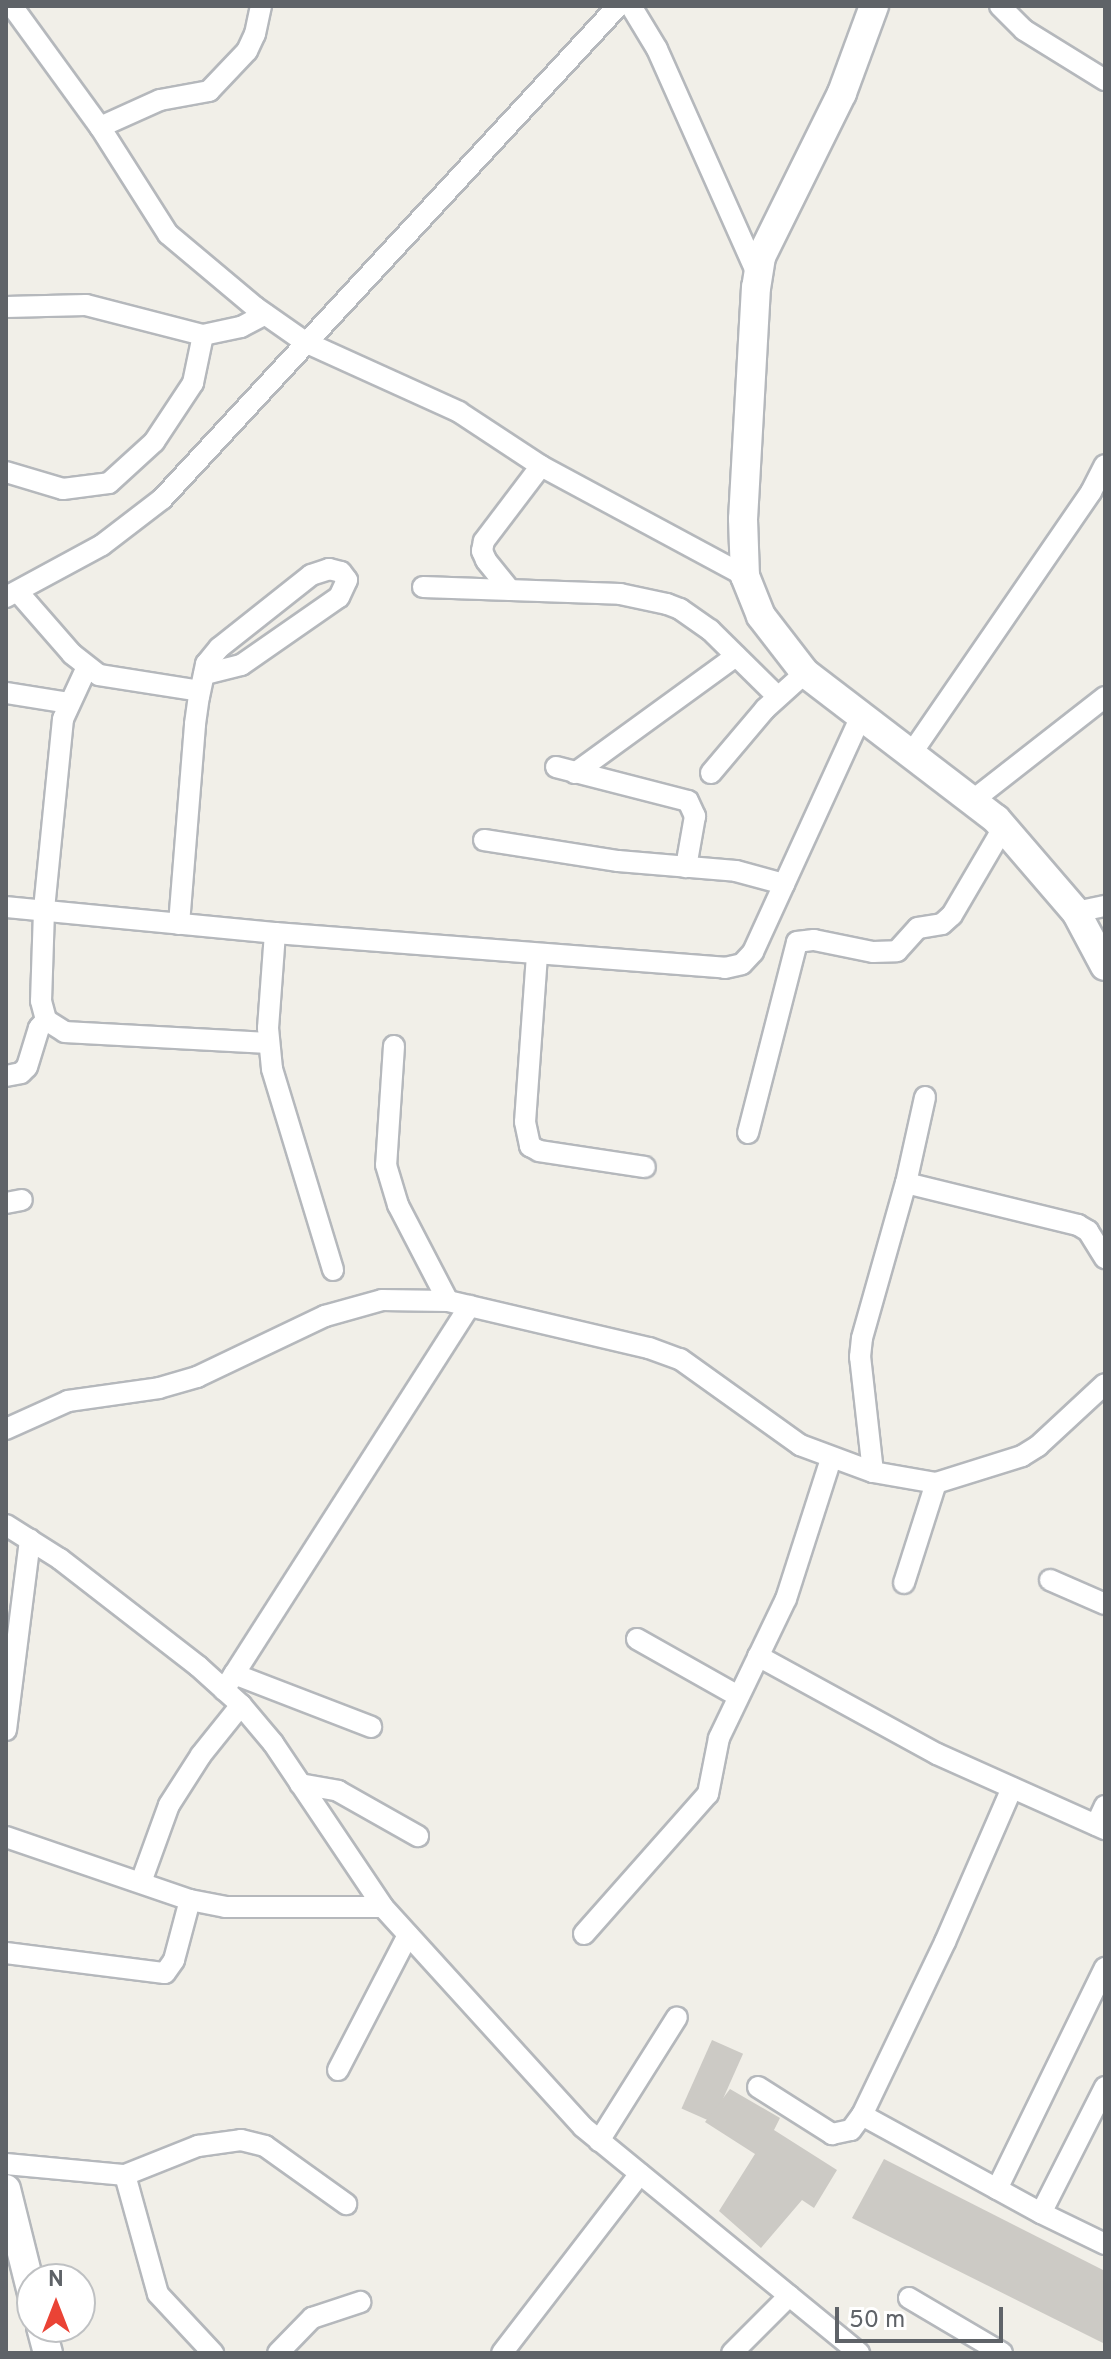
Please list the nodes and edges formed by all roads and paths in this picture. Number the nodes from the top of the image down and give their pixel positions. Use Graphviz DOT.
graph roads {
  1 [pos="12,6"];
  2 [pos="261,6"];
  3 [pos="618,6"];
  4 [pos="631,6"];
  5 [pos="874,6"];
  6 [pos="1000,6"];
  7 [pos="1105,80"];
  8 [pos="100,127"];
  9 [pos="757,274"];
  10 [pos="6,307"];
  11 [pos="265,314"];
  12 [pos="203,335"];
  13 [pos="305,342"];
  14 [pos="1105,465"];
  15 [pos="541,466"];
  16 [pos="6,472"];
  17 [pos="745,576"];
  18 [pos="423,587"];
  19 [pos="510,590"];
  20 [pos="12,595"];
  21 [pos="736,656"];
  22 [pos="87,667"];
  23 [pos="805,673"];
  24 [pos="202,682"];
  25 [pos="6,693"];
  26 [pos="778,697"];
  27 [pos="1105,697"];
  28 [pos="69,703"];
  29 [pos="861,716"];
  30 [pos="911,754"];
  31 [pos="711,773"];
  32 [pos="972,801"];
  33 [pos="1003,828"];
  34 [pos="484,840"];
  35 [pos="686,867"];
  36 [pos="784,884"];
  37 [pos="1105,906"];
  38 [pos="6,907"];
  39 [pos="44,911"];
  40 [pos="1076,912"];
  41 [pos="179,924"];
  42 [pos="275,933"];
  43 [pos="537,955"];
  44 [pos="1105,966"];
  45 [pos="46,1020"];
  46 [pos="268,1043"];
  47 [pos="394,1046"];
  48 [pos="6,1076"];
  49 [pos="925,1097"];
  50 [pos="748,1133"];
  51 [pos="645,1167"];
  52 [pos="906,1183"];
  53 [pos="1105,1258"];
  54 [pos="333,1270"];
  55 [pos="448,1301"];
  56 [pos="470,1306"];
  57 [pos="1105,1384"];
  58 [pos="6,1429"];
  59 [pos="831,1459"];
  60 [pos="873,1472"];
  61 [pos="936,1483"];
  62 [pos="6,1525"];
  63 [pos="30,1540"];
  64 [pos="1050,1580"];
  65 [pos="904,1583"];
  66 [pos="1105,1604"];
  67 [pos="637,1639"];
  68 [pos="758,1656"];
  69 [pos="229,1682"];
  70 [pos="738,1696"];
  71 [pos="241,1705"];
  72 [pos="371,1727"];
  73 [pos="6,1730"];
  74 [pos="300,1784"];
  75 [pos="1012,1788"];
  76 [pos="1105,1806"];
  77 [pos="1101,1827"];
  78 [pos="418,1836"];
  79 [pos="6,1837"];
  80 [pos="141,1882"];
  81 [pos="190,1900"];
  82 [pos="383,1907"];
  83 [pos="584,1934"];
  84 [pos="408,1935"];
  85 [pos="6,1953"];
  86 [pos="1105,1968"];
  87 [pos="677,2017"];
  88 [pos="338,2070"];
  89 [pos="758,2087"];
  90 [pos="1105,2087"];
  91 [pos="862,2115"];
  92 [pos="599,2141"];
  93 [pos="6,2164"];
  94 [pos="640,2174"];
  95 [pos="125,2175"];
  96 [pos="6,2189"];
  97 [pos="997,2189"];
  98 [pos="346,2204"];
  99 [pos="1041,2213"];
  100 [pos="10,2221"];
  101 [pos="1105,2244"];
  102 [pos="23,2263"];
  103 [pos="789,2296"];
  104 [pos="909,2298"];
  105 [pos="360,2302"];
  106 [pos="213,2353"];
  107 [pos="278,2353"];
  108 [pos="502,2353"];
  109 [pos="732,2353"];
  110 [pos="859,2353"];
  111 [pos="1002,2353"];
  1 -- 8 [label="street"];
  2 -- 8 [label="street"];
  3 -- 13 [label="street"];
  4 -- 9 [label="street"];
  5 -- 9 [label="main road"];
  6 -- 7 [label="street"];
  8 -- 11 [label="street"];
  9 -- 17 [label="main road"];
  10 -- 12 [label="street"];
  11 -- 12 [label="street"];
  11 -- 13 [label="street"];
  12 -- 16 [label="street"];
  13 -- 15 [label="street"];
  13 -- 20 [label="street"];
  14 -- 30 [label="street"];
  15 -- 17 [label="street"];
  15 -- 19 [label="street"];
  17 -- 23 [label="main road"];
  18 -- 19 [label="street"];
  19 -- 21 [label="street"];
  20 -- 22 [label="street"];
  21 -- 26 [label="street"];
  21 -- 35 [label="street"];
  22 -- 24 [label="street"];
  22 -- 28 [label="street"];
  23 -- 26 [label="street"];
  23 -- 29 [label="main road"];
  24 -- 24 [label="street"];
  24 -- 41 [label="street"];
  25 -- 28 [label="street"];
  26 -- 31 [label="street"];
  27 -- 32 [label="street"];
  28 -- 39 [label="street"];
  29 -- 30 [label="main road"];
  29 -- 36 [label="street"];
  30 -- 32 [label="main road"];
  32 -- 33 [label="main road"];
  33 -- 40 [label="main road"];
  33 -- 50 [label="street"];
  34 -- 35 [label="street"];
  35 -- 36 [label="street"];
  36 -- 43 [label="street"];
  37 -- 40 [label="street"];
  38 -- 39 [label="street"];
  39 -- 41 [label="street"];
  39 -- 45 [label="street"];
  40 -- 44 [label="main road"];
  41 -- 42 [label="street"];
  42 -- 43 [label="street"];
  42 -- 46 [label="street"];
  43 -- 51 [label="street"];
  45 -- 46 [label="street"];
  45 -- 48 [label="street"];
  46 -- 54 [label="street"];
  47 -- 55 [label="street"];
  49 -- 52 [label="street"];
  52 -- 53 [label="street"];
  52 -- 60 [label="street"];
  55 -- 56 [label="street"];
  55 -- 58 [label="street"];
  56 -- 59 [label="street"];
  56 -- 69 [label="street"];
  57 -- 61 [label="street"];
  59 -- 60 [label="street"];
  59 -- 68 [label="street"];
  60 -- 61 [label="street"];
  61 -- 65 [label="street"];
  62 -- 63 [label="street"];
  63 -- 69 [label="street"];
  63 -- 73 [label="street"];
  64 -- 66 [label="street"];
  67 -- 70 [label="street"];
  68 -- 70 [label="street"];
  68 -- 75 [label="street"];
  69 -- 71 [label="street"];
  69 -- 72 [label="street"];
  70 -- 83 [label="street"];
  71 -- 74 [label="street"];
  71 -- 80 [label="street"];
  74 -- 78 [label="street"];
  74 -- 82 [label="street"];
  75 -- 77 [label="street"];
  75 -- 91 [label="street"];
  76 -- 77 [label="street"];
  79 -- 80 [label="street"];
  80 -- 81 [label="street"];
  81 -- 82 [label="street"];
  81 -- 85 [label="street"];
  82 -- 84 [label="street"];
  84 -- 88 [label="street"];
  84 -- 92 [label="street"];
  86 -- 97 [label="street"];
  87 -- 92 [label="street"];
  89 -- 91 [label="street"];
  90 -- 99 [label="street"];
  91 -- 97 [label="street"];
  92 -- 94 [label="street"];
  93 -- 95 [label="street"];
  94 -- 103 [label="street"];
  94 -- 108 [label="street"];
  95 -- 98 [label="street"];
  95 -- 106 [label="street"];
  96 -- 100 [label="main road"];
  97 -- 99 [label="street"];
  99 -- 101 [label="street"];
  100 -- 102 [label="main road"];
  103 -- 109 [label="street"];
  103 -- 110 [label="street"];
  104 -- 111 [label="street"];
  105 -- 107 [label="street"];
}
